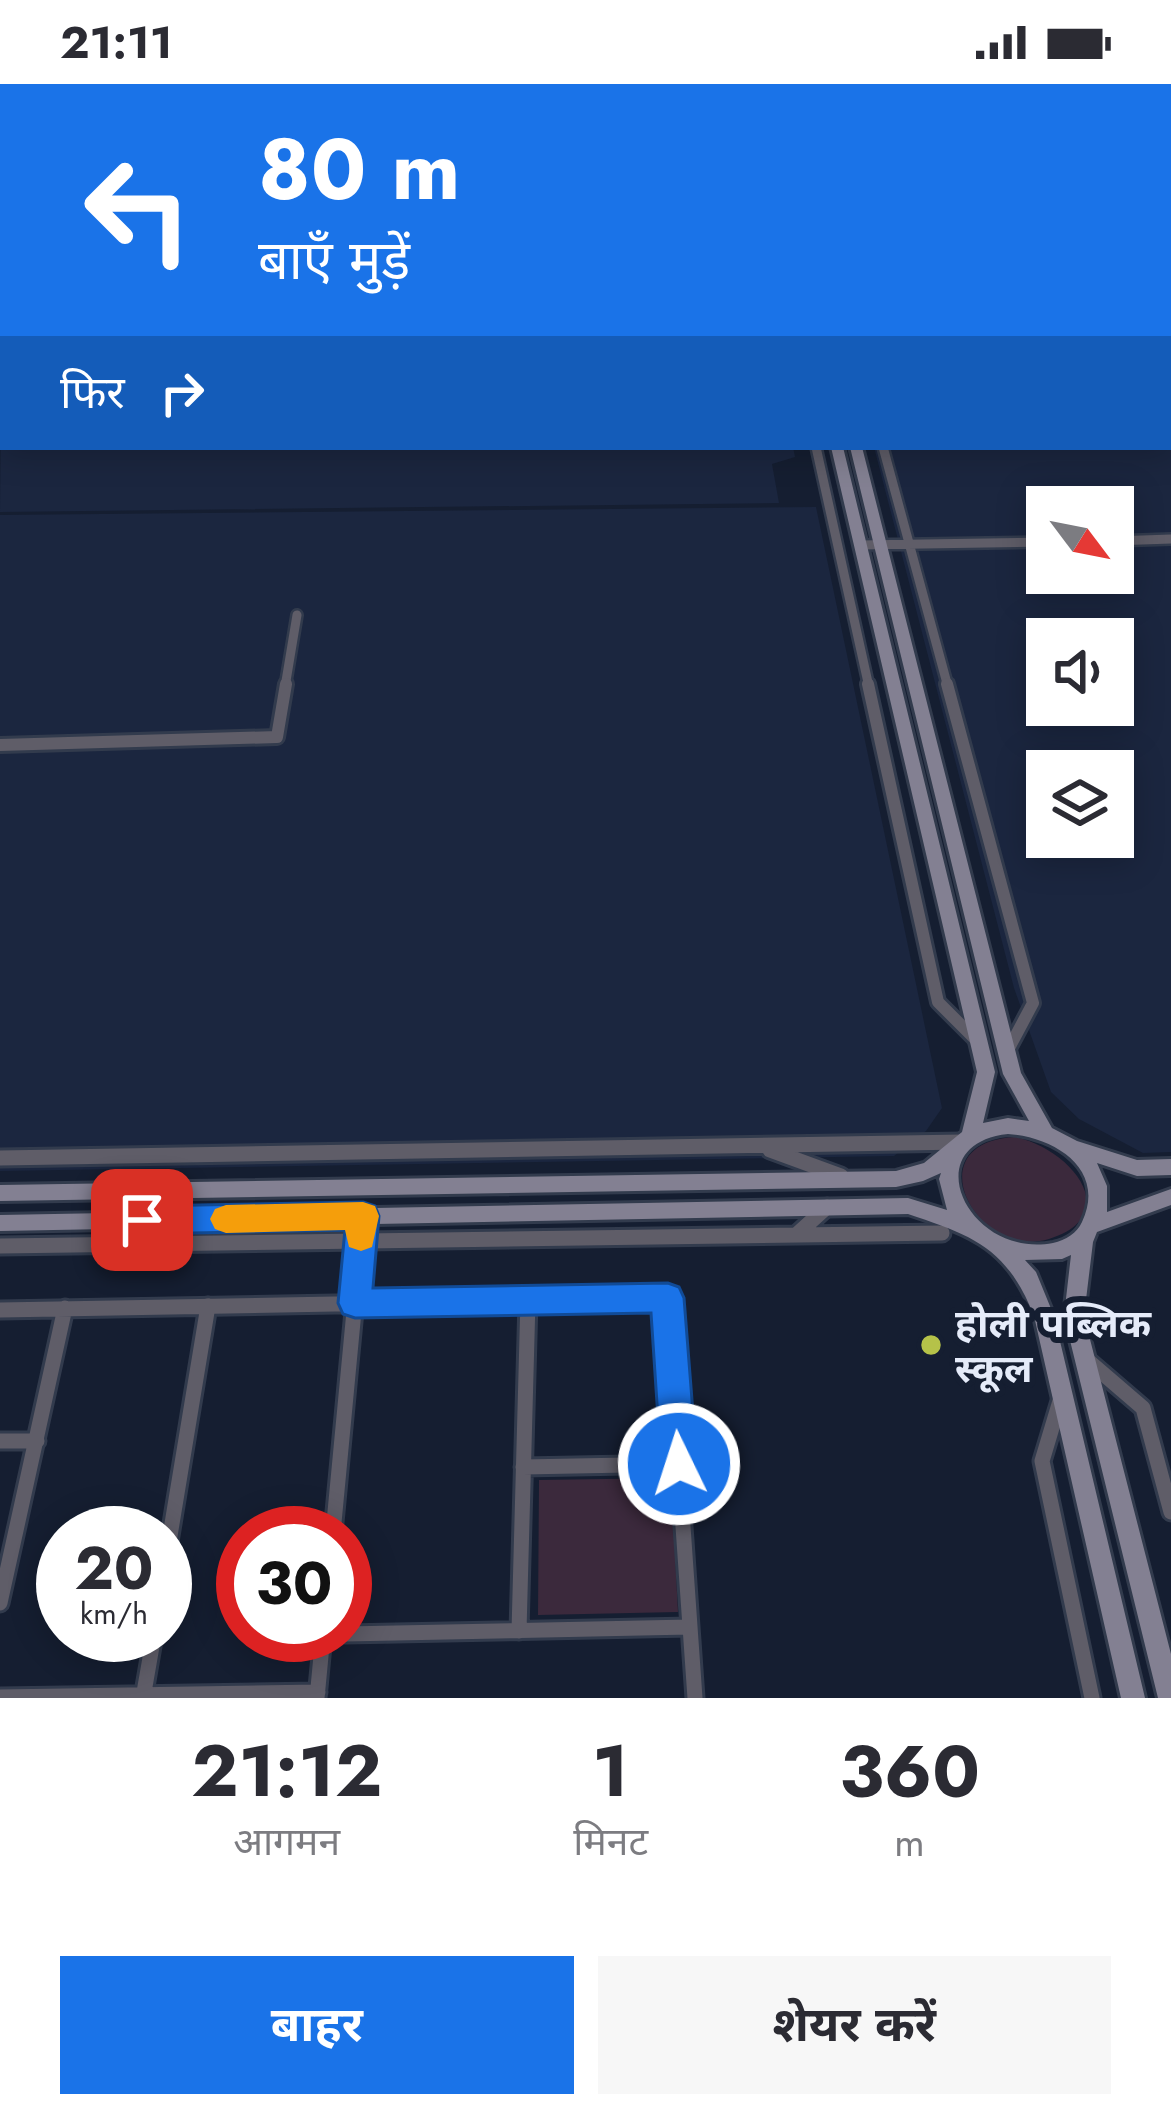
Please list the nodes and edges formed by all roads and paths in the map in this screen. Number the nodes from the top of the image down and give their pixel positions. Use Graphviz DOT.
graph roads {
  1 [pos="817,450"];
  2 [pos="837,450"];
  3 [pos="857,450"];
  4 [pos="884,450"];
  5 [pos="1171,539"];
  6 [pos="1134,540"];
  7 [pos="1026,542"];
  8 [pos="909,543"];
  9 [pos="860,545"];
  10 [pos="880,545"];
  11 [pos="297,615"];
  12 [pos="0,745"];
  13 [pos="979,1043"];
  14 [pos="1007,1052"];
  15 [pos="1045,1132"];
  16 [pos="964,1141"];
  17 [pos="763,1147"];
  18 [pos="1072,1148"];
  19 [pos="0,1158"];
  20 [pos="1171,1168"];
  21 [pos="853,1180"];
  22 [pos="0,1193"];
  23 [pos="1171,1197"];
  24 [pos="828,1207"];
  25 [pos="363,1216"];
  26 [pos="0,1223"];
  27 [pos="970,1227"];
  28 [pos="1089,1232"];
  29 [pos="942,1233"];
  30 [pos="796,1235"];
  31 [pos="360,1242"];
  32 [pos="0,1246"];
  33 [pos="999,1246"];
  34 [pos="528,1300"];
  35 [pos="355,1303"];
  36 [pos="208,1306"];
  37 [pos="65,1308"];
  38 [pos="0,1310"];
  39 [pos="1084,1358"];
  40 [pos="1062,1395"];
  41 [pos="0,1441"];
  42 [pos="37,1441"];
  43 [pos="679,1464"];
  44 [pos="524,1467"];
  45 [pos="175,1506"];
  46 [pos="336,1506"];
  47 [pos="1171,1512"];
  48 [pos="7,1542"];
  49 [pos="0,1603"];
  50 [pos="691,1628"];
  51 [pos="519,1631"];
  52 [pos="372,1634"];
  53 [pos="149,1662"];
  54 [pos="321,1662"];
  55 [pos="318,1695"];
  56 [pos="143,1696"];
  57 [pos="0,1697"];
  58 [pos="695,1698"];
  59 [pos="1092,1698"];
  60 [pos="1133,1698"];
  61 [pos="1170,1698"];
  1 -- 13 [label="street"];
  2 -- 9 [label="street"];
  3 -- 10 [label="street"];
  4 -- 8 [label="street"];
  5 -- 6 [label="street"];
  7 -- 8 [label="street"];
  8 -- 10 [label="street"];
  8 -- 14 [label="street"];
  9 -- 10 [label="street"];
  9 -- 13 [label="street"];
  10 -- 14 [label="street"];
  11 -- 12 [label="street"];
  13 -- 16 [label="street"];
  14 -- 15 [label="street"];
  15 -- 16 [label="street"];
  15 -- 18 [label="street"];
  16 -- 17 [label="street"];
  16 -- 21 [label="street"];
  16 -- 27 [label="street"];
  17 -- 19 [label="street"];
  17 -- 21 [label="street"];
  18 -- 20 [label="street"];
  18 -- 28 [label="street"];
  21 -- 22 [label="street"];
  23 -- 28 [label="street"];
  24 -- 25 [label="street"];
  24 -- 27 [label="street"];
  24 -- 30 [label="street"];
  25 -- 26 [label="street"];
  25 -- 31 [label="street"];
  27 -- 33 [label="street"];
  28 -- 33 [label="street"];
  28 -- 39 [label="street"];
  29 -- 30 [label="street"];
  30 -- 31 [label="street"];
  31 -- 32 [label="street"];
  31 -- 35 [label="street"];
  33 -- 40 [label="street"];
  34 -- 35 [label="street"];
  34 -- 43 [label="street"];
  34 -- 44 [label="street"];
  35 -- 36 [label="street"];
  35 -- 46 [label="street"];
  36 -- 37 [label="street"];
  36 -- 45 [label="street"];
  37 -- 38 [label="street"];
  37 -- 42 [label="street"];
  39 -- 47 [label="street"];
  39 -- 61 [label="street"];
  40 -- 59 [label="street"];
  40 -- 60 [label="street"];
  41 -- 42 [label="street"];
  42 -- 48 [label="street"];
  43 -- 44 [label="street"];
  43 -- 50 [label="street"];
  44 -- 51 [label="street"];
  48 -- 49 [label="street"];
  50 -- 51 [label="street"];
  50 -- 58 [label="street"];
  51 -- 52 [label="street"];
  53 -- 56 [label="street"];
  54 -- 55 [label="street"];
  55 -- 56 [label="street"];
  56 -- 57 [label="street"];
}
